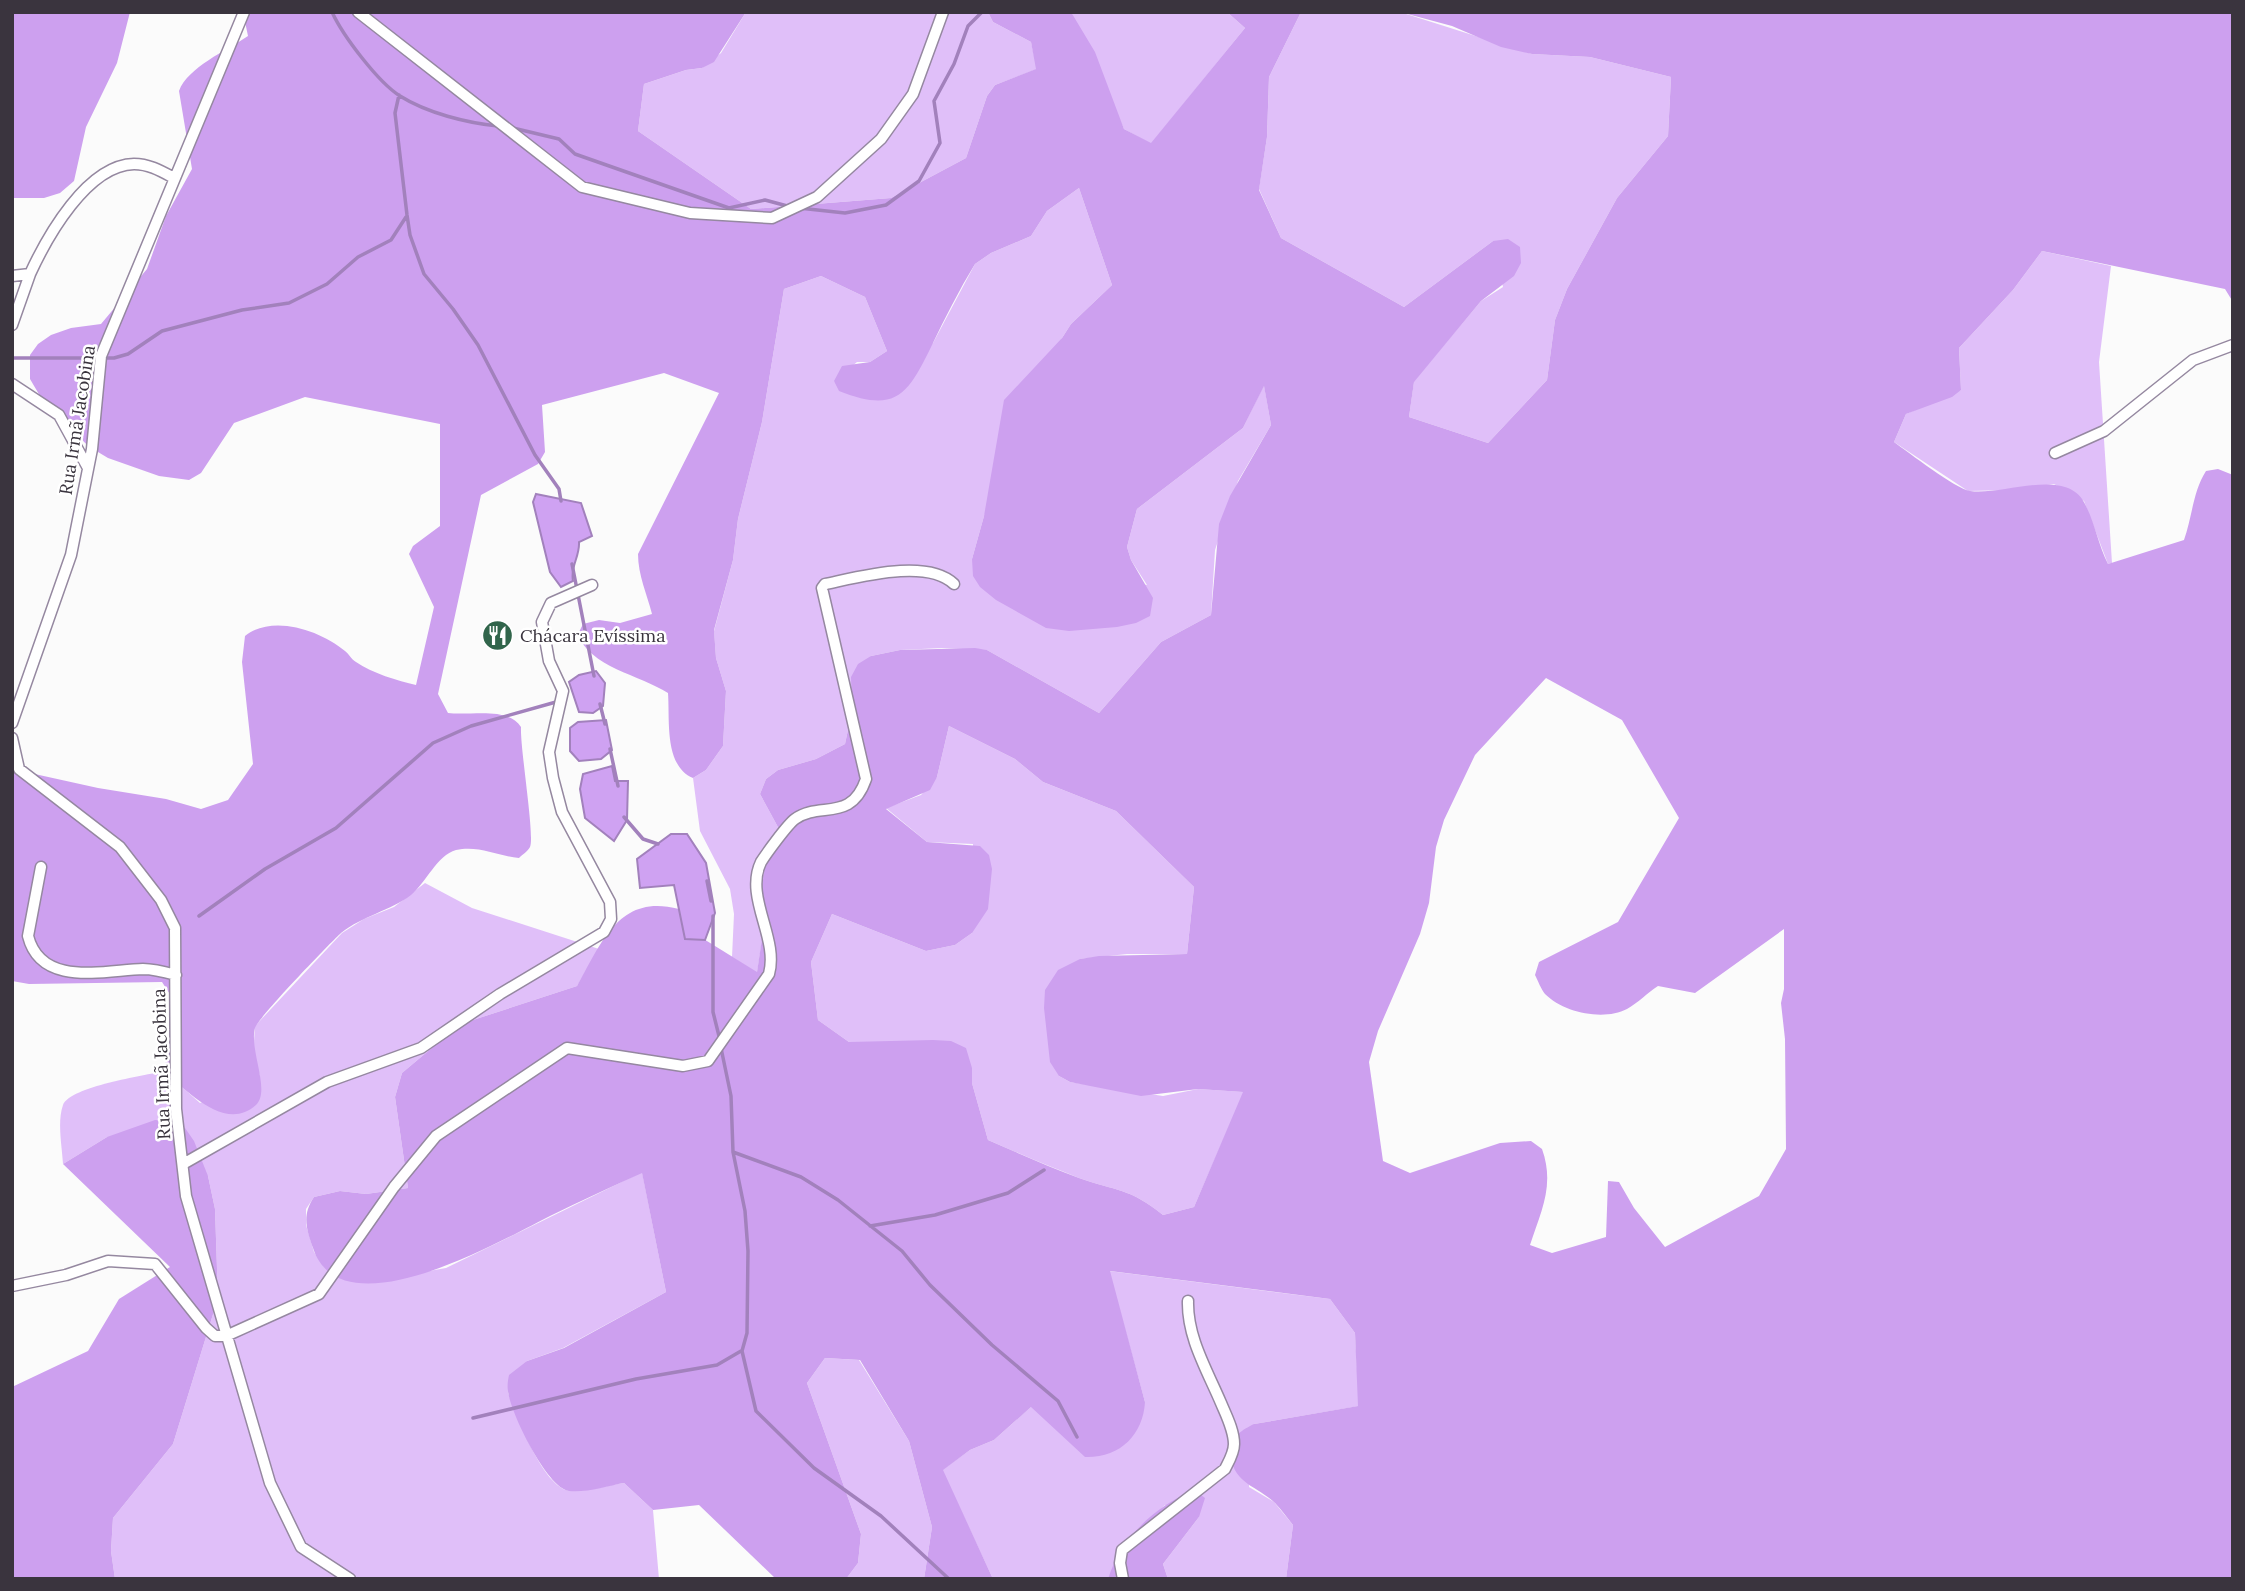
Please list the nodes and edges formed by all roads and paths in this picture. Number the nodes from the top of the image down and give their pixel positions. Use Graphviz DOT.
graph roads {
  1 [pos="244,12"];
  2 [pos="358,12"];
  3 [pos="943,12"];
  4 [pos="174,178"];
  5 [pos="30,274"];
  6 [pos="12,276"];
  7 [pos="12,325"];
  8 [pos="2233,345"];
  9 [pos="12,384"];
  10 [pos="2055,453"];
  11 [pos="88,468"];
  12 [pos="592,584"];
  13 [pos="954,584"];
  14 [pos="12,723"];
  15 [pos="12,738"];
  16 [pos="15,761"];
  17 [pos="41,867"];
  18 [pos="176,975"];
  19 [pos="183,1164"];
  20 [pos="12,1286"];
  21 [pos="1188,1301"];
  22 [pos="226,1336"];
  23 [pos="350,1579"];
  24 [pos="1123,1579"];
  1 -- 4 [label="street, Rua Irmã Jacobina"];
  2 -- 3 [label="street"];
  4 -- 5 [label="street"];
  4 -- 11 [label="street, Rua Irmã Jacobina"];
  5 -- 6 [label="street"];
  5 -- 7 [label="street"];
  8 -- 10 [label="street"];
  9 -- 11 [label="street"];
  11 -- 14 [label="street, Rua Irmã Jacobina"];
  12 -- 19 [label="street"];
  13 -- 22 [label="street"];
  15 -- 16 [label="street, Rua Irmã Jacobina"];
  16 -- 18 [label="street, Rua Irmã Jacobina"];
  17 -- 18 [label="street"];
  18 -- 19 [label="street, Rua Irmã Jacobina"];
  19 -- 22 [label="street, Rua Irmã Jacobina"];
  20 -- 22 [label="street"];
  21 -- 24 [label="street"];
  22 -- 23 [label="street, Rua Irmã Jacobina"];
}
